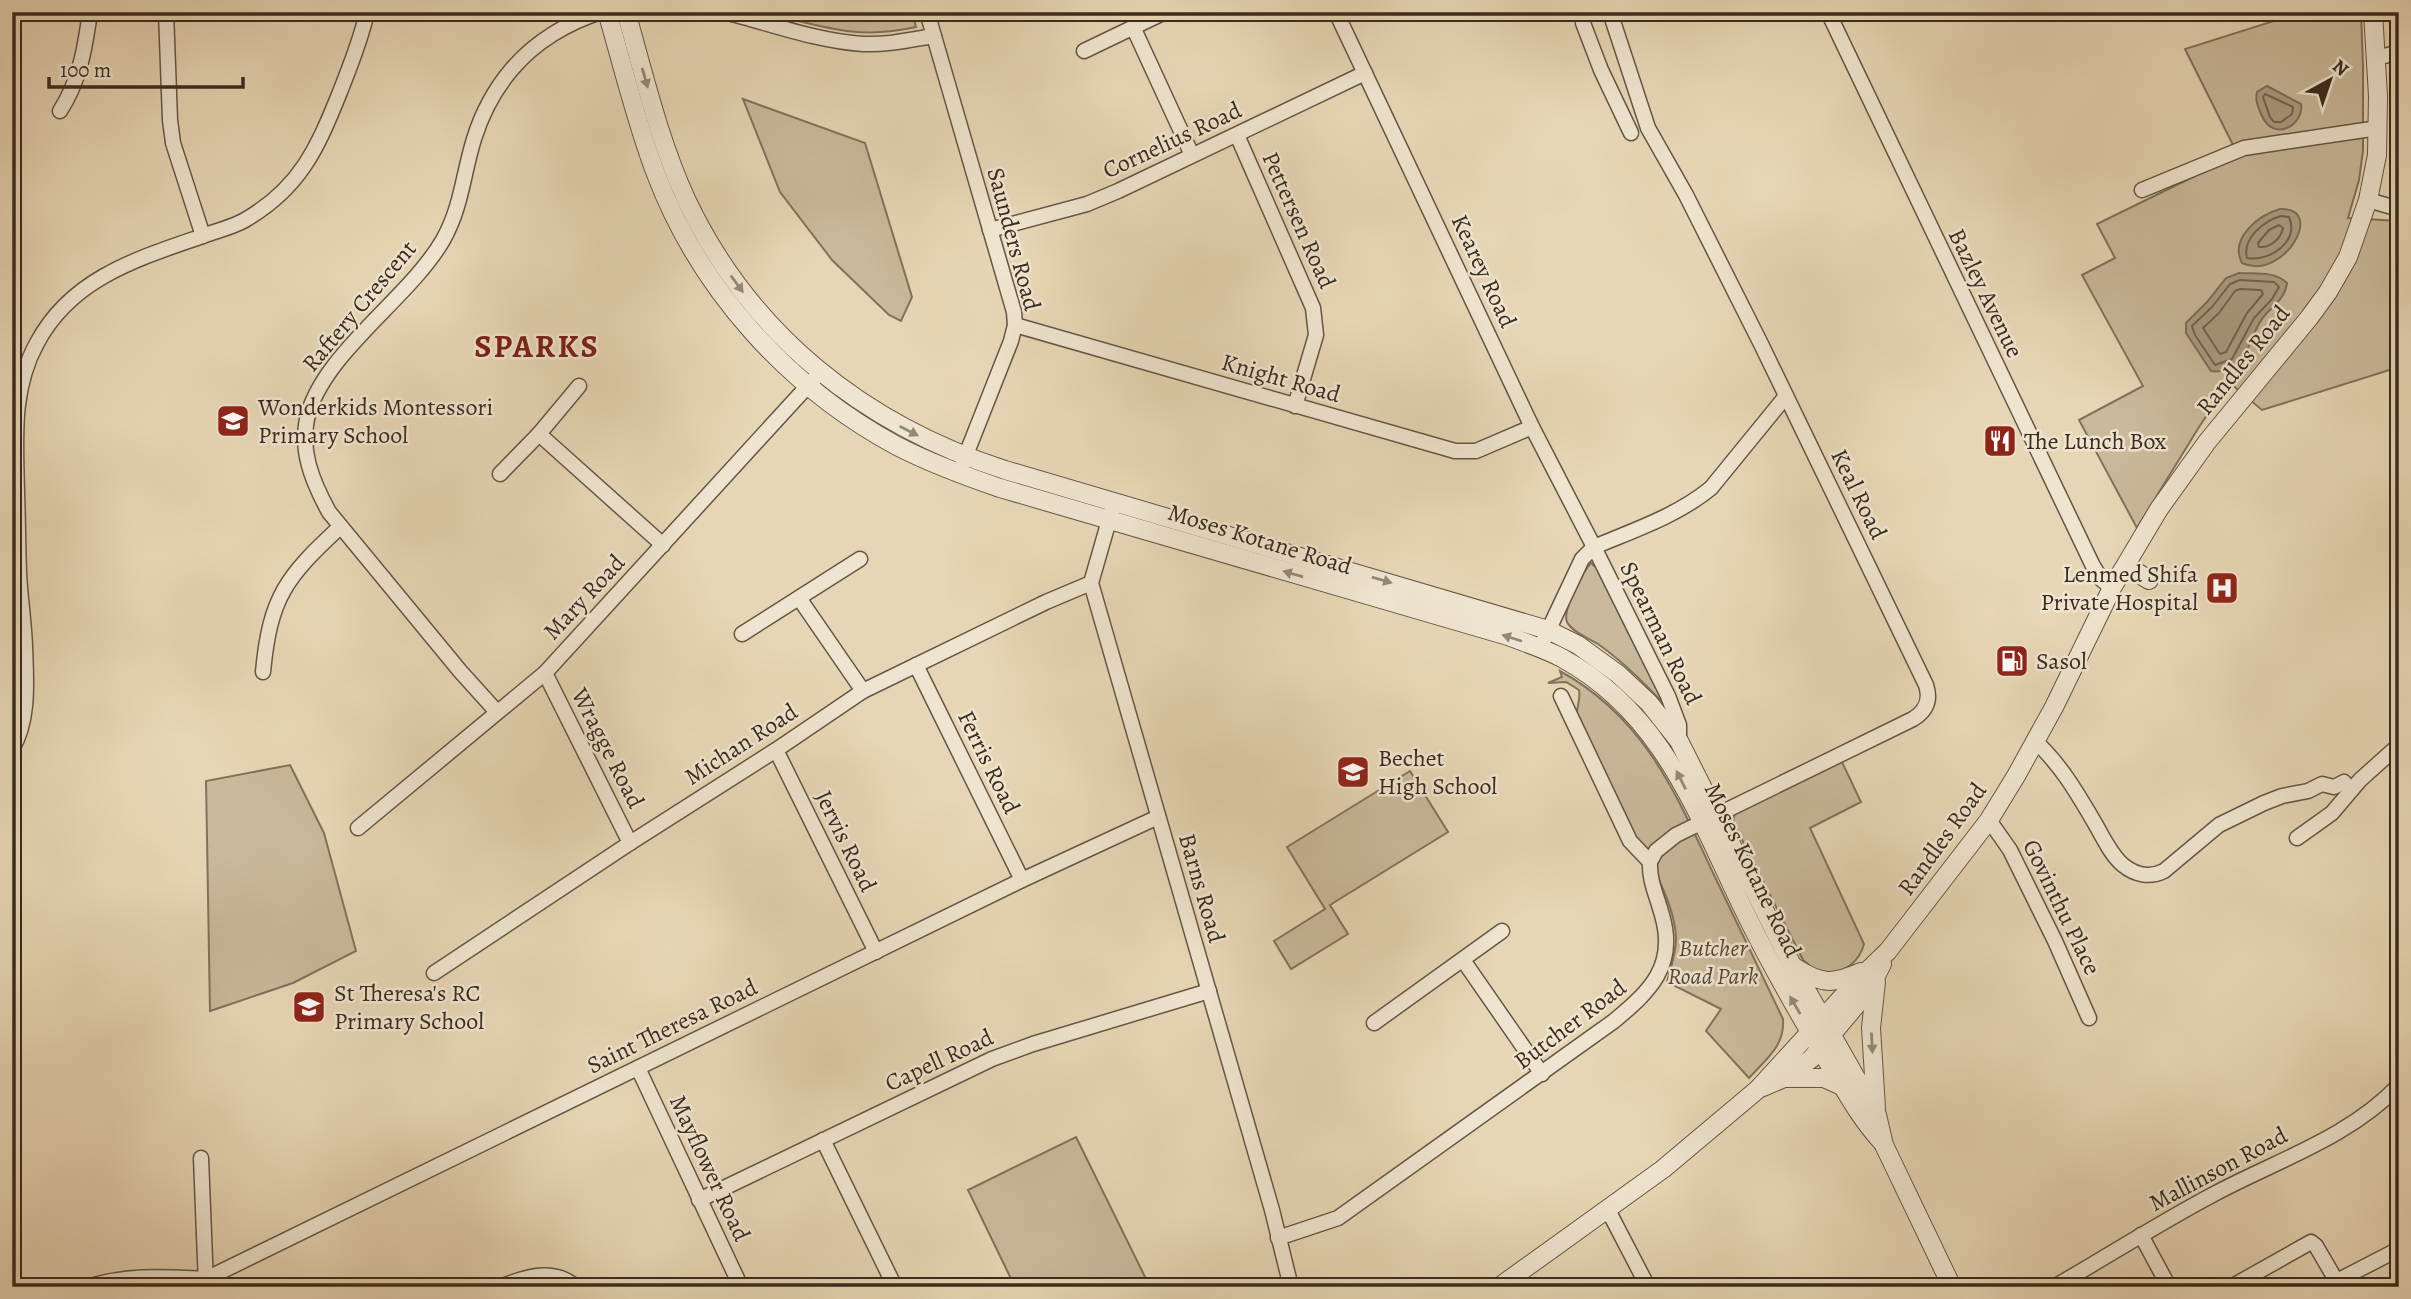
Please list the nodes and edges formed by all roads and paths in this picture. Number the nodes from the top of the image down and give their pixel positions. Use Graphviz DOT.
graph roads {
  1 [pos="90,12"];
  2 [pos="166,12"];
  3 [pos="367,12"];
  4 [pos="601,12"];
  5 [pos="607,12"];
  6 [pos="626,12"];
  7 [pos="724,12"];
  8 [pos="1165,12"];
  9 [pos="1336,12"];
  10 [pos="1586,12"];
  11 [pos="1610,12"];
  12 [pos="1828,12"];
  13 [pos="2373,12"];
  14 [pos="932,14"];
  15 [pos="1134,29"];
  16 [pos="934,36"];
  17 [pos="1084,51"];
  18 [pos="2399,52"];
  19 [pos="2377,58"];
  20 [pos="1365,73"];
  21 [pos="60,111"];
  22 [pos="2378,128"];
  23 [pos="1631,133"];
  24 [pos="1237,135"];
  25 [pos="1192,155"];
  26 [pos="2142,190"];
  27 [pos="2368,200"];
  28 [pos="2399,209"];
  29 [pos="990,230"];
  30 [pos="203,236"];
  31 [pos="1015,324"];
  32 [pos="814,378"];
  33 [pos="579,386"];
  34 [pos="1786,396"];
  35 [pos="1295,406"];
  36 [pos="1532,427"];
  37 [pos="539,434"];
  38 [pos="962,465"];
  39 [pos="500,474"];
  40 [pos="1114,502"];
  41 [pos="1109,519"];
  42 [pos="340,527"];
  43 [pos="663,545"];
  44 [pos="1594,547"];
  45 [pos="860,559"];
  46 [pos="2122,571"];
  47 [pos="16,572"];
  48 [pos="2149,580"];
  49 [pos="1091,583"];
  50 [pos="2112,587"];
  51 [pos="799,598"];
  52 [pos="1548,631"];
  53 [pos="742,634"];
  54 [pos="1540,648"];
  55 [pos="916,665"];
  56 [pos="263,672"];
  57 [pos="545,673"];
  58 [pos="863,691"];
  59 [pos="1561,696"];
  60 [pos="497,712"];
  61 [pos="1679,741"];
  62 [pos="2035,741"];
  63 [pos="2399,745"];
  64 [pos="12,749"];
  65 [pos="776,750"];
  66 [pos="2351,790"];
  67 [pos="1158,817"];
  68 [pos="1709,818"];
  69 [pos="1989,820"];
  70 [pos="358,828"];
  71 [pos="2297,838"];
  72 [pos="630,843"];
  73 [pos="1650,862"];
  74 [pos="1022,880"];
  75 [pos="1502,931"];
  76 [pos="876,952"];
  77 [pos="1463,960"];
  78 [pos="1792,965"];
  79 [pos="1872,972"];
  80 [pos="434,973"];
  81 [pos="1209,991"];
  82 [pos="1823,1017"];
  83 [pos="2089,1017"];
  84 [pos="1374,1023"];
  85 [pos="1810,1032"];
  86 [pos="1832,1034"];
  87 [pos="1820,1049"];
  88 [pos="638,1068"];
  89 [pos="1542,1074"];
  90 [pos="1784,1078"];
  91 [pos="2399,1085"];
  92 [pos="1842,1086"];
  93 [pos="1757,1090"];
  94 [pos="1877,1115"];
  95 [pos="823,1140"];
  96 [pos="1884,1145"];
  97 [pos="201,1158"];
  98 [pos="699,1200"];
  99 [pos="1608,1210"];
  100 [pos="2141,1235"];
  101 [pos="1278,1238"];
  102 [pos="2397,1250"];
  103 [pos="206,1283"];
  104 [pos="2338,1284"];
  105 [pos="88,1287"];
  106 [pos="500,1287"];
  107 [pos="576,1287"];
  108 [pos="741,1287"];
  109 [pos="895,1287"];
  110 [pos="1292,1287"];
  111 [pos="1499,1287"];
  112 [pos="1648,1287"];
  113 [pos="1952,1287"];
  114 [pos="2054,1287"];
  115 [pos="2169,1287"];
  116 [pos="2231,1287"];
  1 -- 21 [label="street"];
  2 -- 30 [label="street"];
  3 -- 30 [label="street"];
  4 -- 42 [label="street, Raftery Crescent"];
  5 -- 32 [label="street, Moses Kotane Road"];
  6 -- 32 [label="street, Moses Kotane Road, one-way"];
  7 -- 16 [label="street"];
  8 -- 15 [label="street"];
  9 -- 20 [label="street, Kearey Road"];
  10 -- 23 [label="street"];
  11 -- 34 [label="street, Keal Road"];
  12 -- 50 [label="street, Bazley Avenue"];
  13 -- 19 [label="street, Randles Road"];
  14 -- 16 [label="street, Saunders Road"];
  15 -- 17 [label="street"];
  15 -- 25 [label="street"];
  16 -- 29 [label="street, Saunders Road"];
  18 -- 19 [label="street"];
  19 -- 22 [label="street, Randles Road"];
  20 -- 24 [label="street, Cornelius Road"];
  20 -- 36 [label="street, Kearey Road"];
  22 -- 26 [label="street"];
  22 -- 27 [label="street, Randles Road"];
  24 -- 25 [label="street, Cornelius Road"];
  24 -- 35 [label="street, Pettersen Road"];
  25 -- 29 [label="street, Cornelius Road"];
  27 -- 28 [label="street"];
  27 -- 46 [label="street, Randles Road"];
  29 -- 31 [label="street, Saunders Road"];
  30 -- 47 [label="street"];
  31 -- 35 [label="street, Knight Road"];
  31 -- 38 [label="street, Saunders Road"];
  32 -- 38 [label="street, Moses Kotane Road"];
  32 -- 43 [label="street, Mary Road"];
  33 -- 37 [label="street"];
  34 -- 44 [label="street"];
  34 -- 68 [label="street, Keal Road"];
  35 -- 36 [label="street, Knight Road"];
  36 -- 44 [label="street, Kearey Road"];
  37 -- 39 [label="street"];
  37 -- 43 [label="street"];
  38 -- 40 [label="street, Moses Kotane Road"];
  38 -- 41 [label="street, Moses Kotane Road"];
  40 -- 41 [label="street"];
  40 -- 52 [label="street, Moses Kotane Road, one-way"];
  41 -- 49 [label="street"];
  54 -- 41 [label="street, Moses Kotane Road, one-way"];
  42 -- 56 [label="street"];
  42 -- 60 [label="street, Raftery Crescent"];
  43 -- 57 [label="street, Mary Road"];
  44 -- 52 [label="street"];
  44 -- 61 [label="street, Spearman Road"];
  45 -- 51 [label="street"];
  46 -- 48 [label="street"];
  46 -- 50 [label="street, Randles Road"];
  47 -- 64 [label="street"];
  49 -- 55 [label="street, Michan Road"];
  49 -- 67 [label="street, Barns Road"];
  50 -- 62 [label="street, Randles Road"];
  51 -- 53 [label="street"];
  51 -- 58 [label="street"];
  52 -- 54 [label="street"];
  52 -- 61 [label="street, Moses Kotane Road"];
  68 -- 54 [label="street, Moses Kotane Road, one-way"];
  55 -- 58 [label="street, Michan Road"];
  55 -- 74 [label="street, Ferris Road"];
  57 -- 60 [label="street, Mary Road"];
  57 -- 72 [label="street, Wragge Road"];
  58 -- 65 [label="street, Michan Road"];
  59 -- 73 [label="street"];
  60 -- 70 [label="street, Mary Road"];
  61 -- 68 [label="street, Moses Kotane Road"];
  62 -- 66 [label="street"];
  62 -- 69 [label="street, Randles Road"];
  63 -- 66 [label="street"];
  65 -- 72 [label="street, Michan Road"];
  65 -- 76 [label="street, Jervis Road"];
  66 -- 71 [label="street"];
  67 -- 74 [label="street, Saint Theresa Road"];
  67 -- 81 [label="street, Barns Road"];
  68 -- 73 [label="street, Keal Road"];
  68 -- 78 [label="street, Moses Kotane Road"];
  85 -- 68 [label="street, Moses Kotane Road, one-way"];
  69 -- 79 [label="street, Randles Road"];
  69 -- 83 [label="street, Govinthu Place"];
  72 -- 80 [label="street, Michan Road"];
  73 -- 89 [label="street, Butcher Road"];
  74 -- 76 [label="street, Saint Theresa Road"];
  75 -- 77 [label="street"];
  76 -- 88 [label="street, Saint Theresa Road"];
  77 -- 84 [label="street"];
  77 -- 89 [label="street"];
  78 -- 79 [label="street"];
  78 -- 82 [label="street, Moses Kotane Road"];
  79 -- 82 [label="street, Randles Road"];
  79 -- 86 [label="street, Randles Road"];
  79 -- 94 [label="street, one-way"];
  81 -- 95 [label="street, Capell Road"];
  81 -- 101 [label="street, Barns Road"];
  82 -- 85 [label="street, Randles Road"];
  82 -- 86 [label="street, Moses Kotane Road"];
  85 -- 87 [label="street, Moses Kotane Road"];
  85 -- 93 [label="street, Randles Road"];
  86 -- 87 [label="street, Randles Road"];
  86 -- 94 [label="street, Moses Kotane Road"];
  87 -- 90 [label="street, Randles Road"];
  87 -- 92 [label="street, Moses Kotane Road"];
  88 -- 98 [label="street, Mayflower Road"];
  88 -- 103 [label="street, Saint Theresa Road"];
  89 -- 101 [label="street, Butcher Road"];
  90 -- 92 [label="street"];
  90 -- 93 [label="street, Randles Road"];
  91 -- 100 [label="street, Mallinson Road"];
  92 -- 96 [label="street, Moses Kotane Road"];
  93 -- 99 [label="street, Randles Road"];
  94 -- 96 [label="street, Moses Kotane Road"];
  95 -- 98 [label="street, Capell Road"];
  95 -- 109 [label="street"];
  96 -- 113 [label="street, Moses Kotane Road"];
  97 -- 103 [label="street"];
  98 -- 108 [label="street, Mayflower Road"];
  99 -- 111 [label="street, Randles Road"];
  99 -- 112 [label="street"];
  100 -- 114 [label="street, Mallinson Road"];
  100 -- 115 [label="street"];
  101 -- 110 [label="street, Barns Road"];
  102 -- 104 [label="street"];
  103 -- 105 [label="street"];
  104 -- 116 [label="street"];
  106 -- 107 [label="street"];
}
